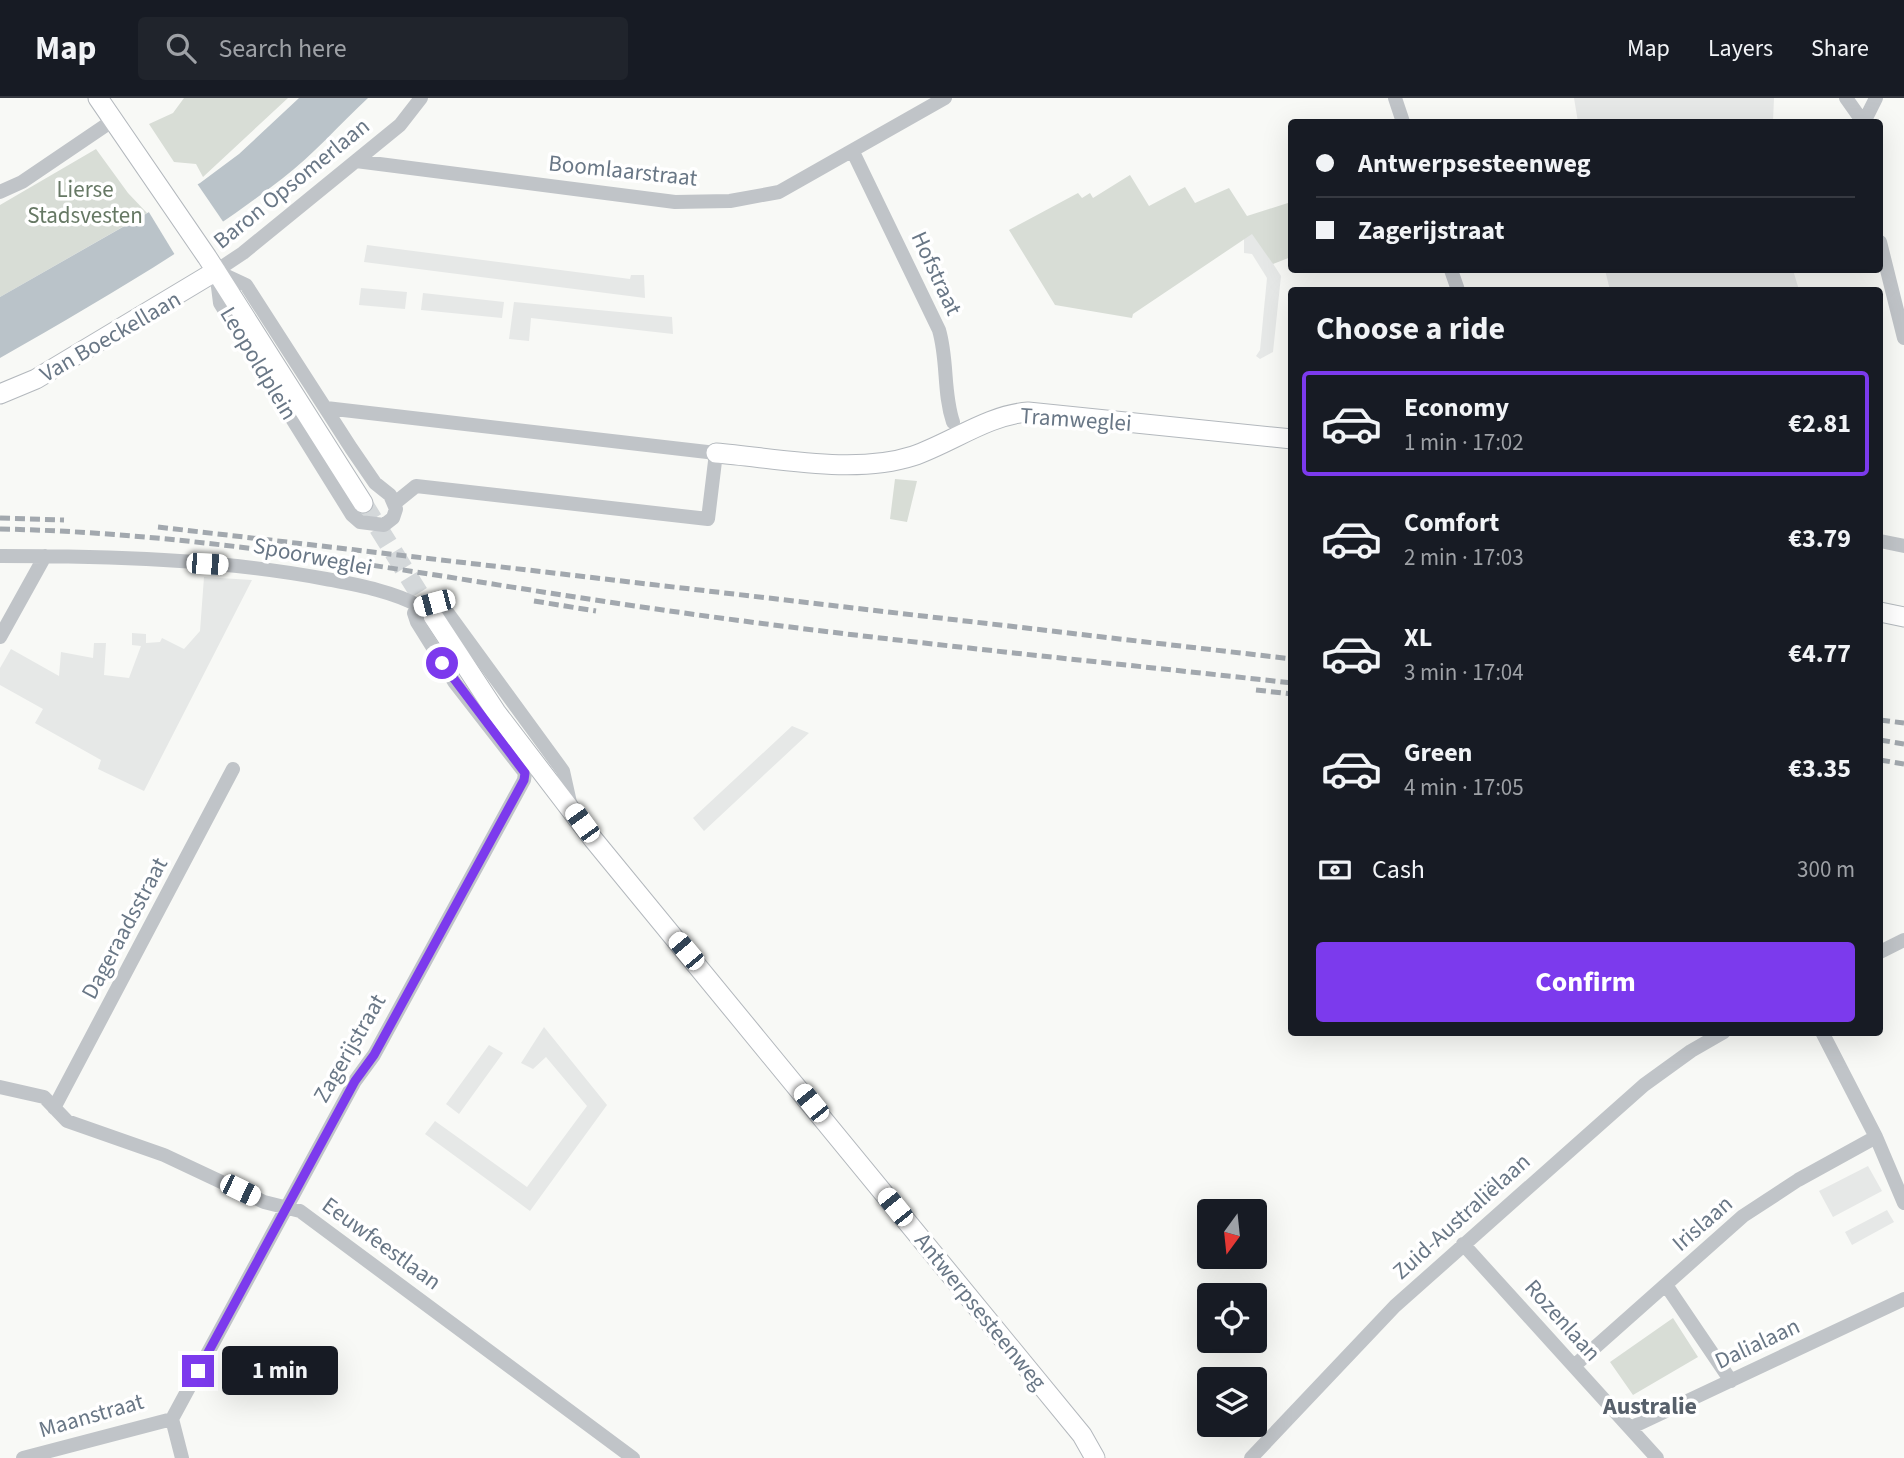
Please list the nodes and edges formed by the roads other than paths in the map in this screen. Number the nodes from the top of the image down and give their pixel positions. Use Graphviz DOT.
graph roads {
  1 [pos="98,98"];
  2 [pos="421,98"];
  3 [pos="944,98"];
  4 [pos="1395,98"];
  5 [pos="1846,98"];
  6 [pos="1876,98"];
  7 [pos="1403,119"];
  8 [pos="1861,119"];
  9 [pos="1865,119"];
  10 [pos="112,121"];
  11 [pos="853,152"];
  12 [pos="356,161"];
  13 [pos="0,192"];
  14 [pos="1883,254"];
  15 [pos="211,264"];
  16 [pos="1904,338"];
  17 [pos="0,394"];
  18 [pos="326,408"];
  19 [pos="953,422"];
  20 [pos="1288,439"];
  21 [pos="716,453"];
  22 [pos="869,466"];
  23 [pos="363,503"];
  24 [pos="395,503"];
  25 [pos="1883,542"];
  26 [pos="1904,546"];
  27 [pos="0,556"];
  28 [pos="45,556"];
  29 [pos="420,607"];
  30 [pos="1883,613"];
  31 [pos="1904,617"];
  32 [pos="0,637"];
  33 [pos="233,769"];
  34 [pos="1904,940"];
  35 [pos="1883,950"];
  36 [pos="1717,1036"];
  37 [pos="1824,1036"];
  38 [pos="0,1087"];
  39 [pos="54,1108"];
  40 [pos="1876,1137"];
  41 [pos="1904,1203"];
  42 [pos="287,1206"];
  43 [pos="1463,1244"];
  44 [pos="1666,1285"];
  45 [pos="1904,1299"];
  46 [pos="1574,1366"];
  47 [pos="1731,1381"];
  48 [pos="172,1419"];
  49 [pos="1630,1428"];
  50 [pos="23,1458"];
  51 [pos="182,1458"];
  52 [pos="633,1458"];
  53 [pos="1095,1458"];
  54 [pos="1251,1458"];
  55 [pos="1657,1458"];
  1 -- 10 [label="street"];
  2 -- 12 [label="street, Baron Opsomerlaan"];
  3 -- 11 [label="street, Boomlaarstraat"];
  4 -- 7 [label="street"];
  5 -- 8 [label="street"];
  6 -- 9 [label="street"];
  10 -- 13 [label="street"];
  10 -- 15 [label="street"];
  11 -- 12 [label="street, Boomlaarstraat"];
  11 -- 19 [label="street, Hofstraat"];
  12 -- 15 [label="street, Baron Opsomerlaan"];
  14 -- 16 [label="street"];
  15 -- 17 [label="street, Van Boeckellaan"];
  15 -- 18 [label="street, Leopoldplein"];
  15 -- 23 [label="street"];
  15 -- 24 [label="street, Leopoldplein"];
  18 -- 21 [label="street, Leopoldplein"];
  18 -- 24 [label="street, Leopoldplein"];
  20 -- 22 [label="street, Tramweglei"];
  21 -- 22 [label="street, Leopoldplein"];
  21 -- 24 [label="street, Leopoldplein"];
  25 -- 26 [label="street"];
  27 -- 28 [label="street, Spoorweglei"];
  28 -- 29 [label="street, Spoorweglei"];
  28 -- 32 [label="street"];
  29 -- 42 [label="street, Zagerijstraat"];
  29 -- 53 [label="street, Antwerpsesteenweg"];
  30 -- 31 [label="street"];
  33 -- 39 [label="street, Dageraadsstraat"];
  34 -- 35 [label="street"];
  36 -- 43 [label="street, Zuid-Australiëlaan"];
  37 -- 40 [label="street"];
  38 -- 39 [label="street, Eeuwfeestlaan"];
  39 -- 42 [label="street, Eeuwfeestlaan"];
  40 -- 41 [label="street"];
  40 -- 44 [label="street, Irislaan"];
  42 -- 48 [label="street, Zagerijstraat"];
  42 -- 52 [label="street, Eeuwfeestlaan"];
  43 -- 46 [label="street, Rozenlaan"];
  43 -- 54 [label="street, Zuid-Australiëlaan"];
  44 -- 46 [label="street, Irislaan"];
  44 -- 47 [label="street"];
  45 -- 47 [label="street, Dalialaan"];
  46 -- 49 [label="street, Rozenlaan"];
  47 -- 49 [label="street, Dalialaan"];
  48 -- 50 [label="street, Maanstraat"];
  48 -- 51 [label="street"];
  49 -- 55 [label="street, Rozenlaan"];
}
